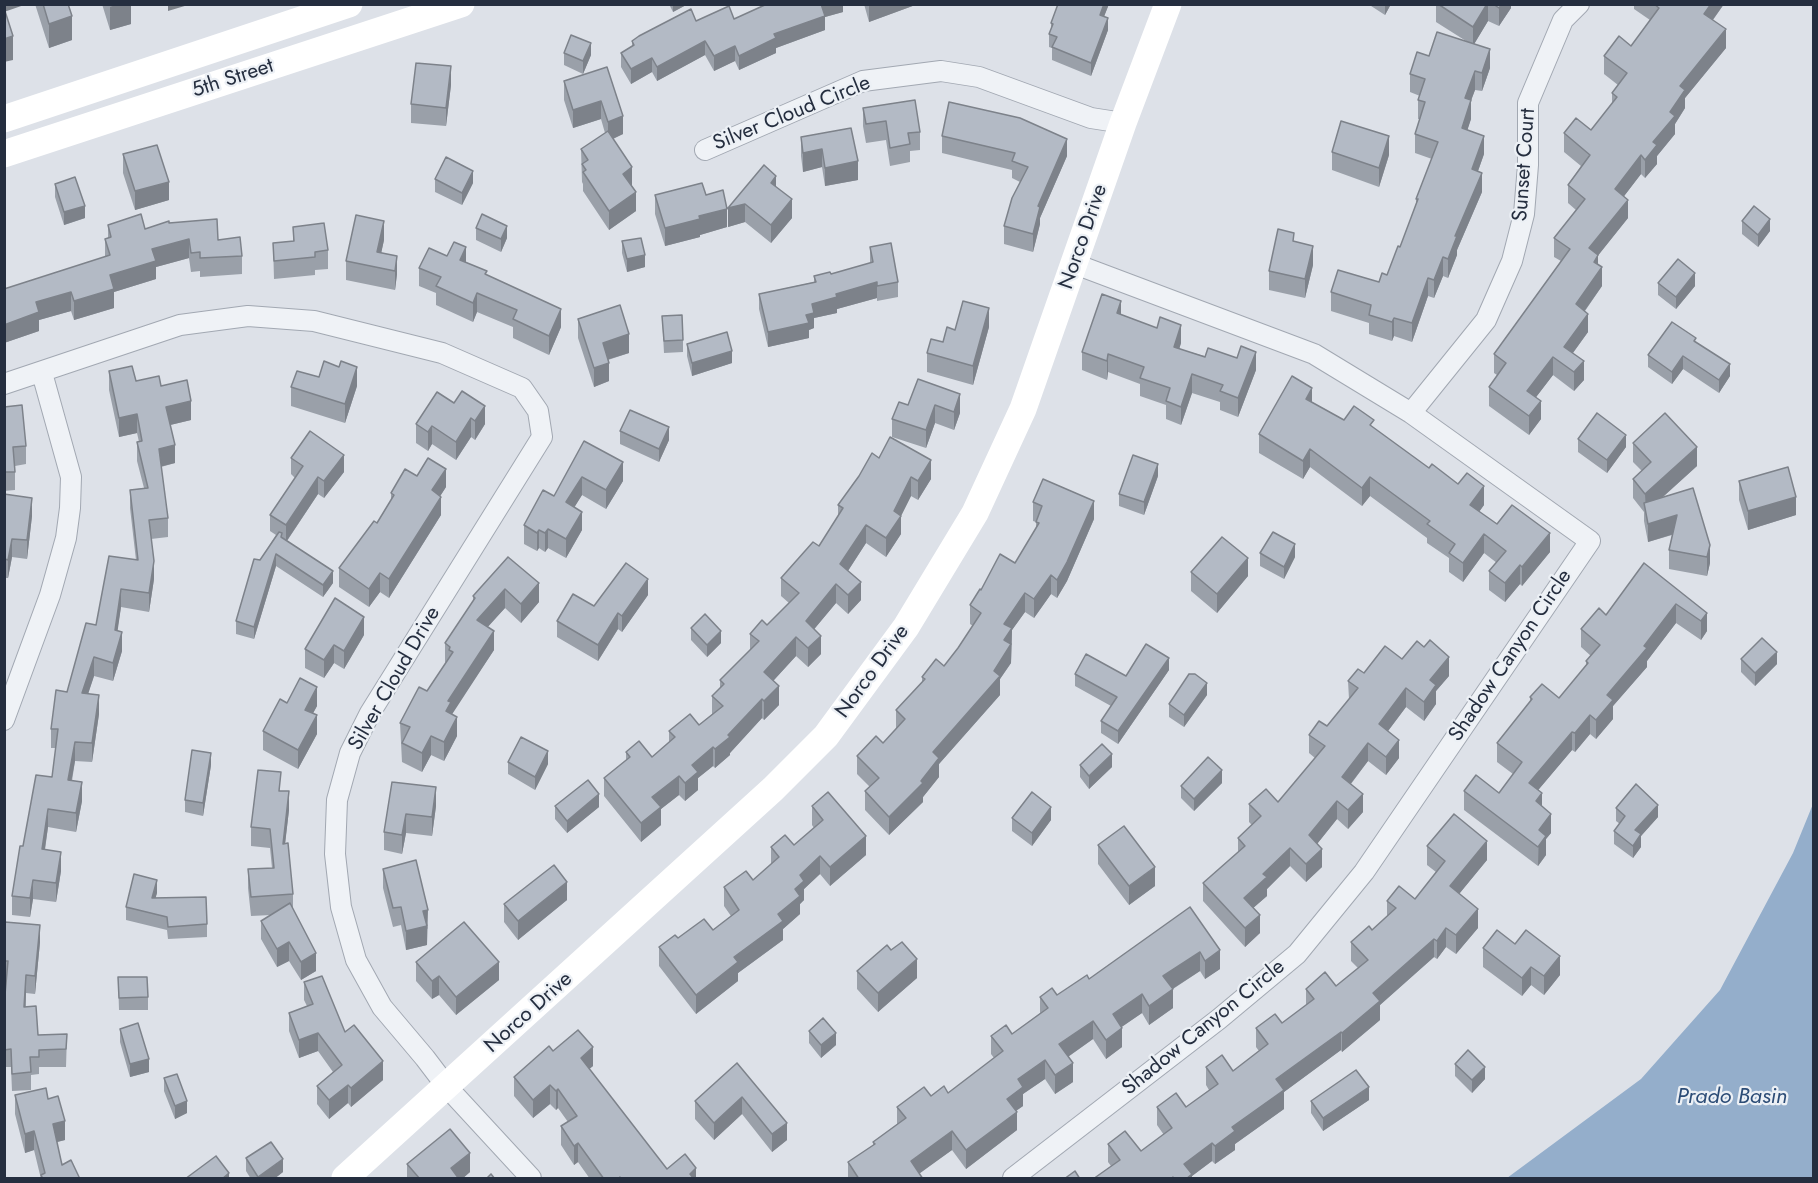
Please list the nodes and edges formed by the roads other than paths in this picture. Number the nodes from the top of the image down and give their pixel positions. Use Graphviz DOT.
graph roads {
  1 [pos="349,4"];
  2 [pos="461,4"];
  3 [pos="1168,4"];
  4 [pos="1579,4"];
  5 [pos="4,118"];
  6 [pos="1123,123"];
  7 [pos="705,150"];
  8 [pos="4,154"];
  9 [pos="1075,264"];
  10 [pos="42,373"];
  11 [pos="4,384"];
  12 [pos="1411,413"];
  13 [pos="4,720"];
  14 [pos="447,1087"];
  15 [pos="345,1179"];
  16 [pos="531,1179"];
  17 [pos="1013,1179"];
  1 -- 5 [label="main road, 5th Street"];
  2 -- 8 [label="main road, 5th Street"];
  3 -- 6 [label="main road, Norco Drive"];
  4 -- 12 [label="street, Sunset Court"];
  6 -- 7 [label="street, Silver Cloud Circle"];
  6 -- 9 [label="main road, Norco Drive"];
  9 -- 12 [label="street, Shadow Canyon Circle"];
  9 -- 14 [label="main road, Norco Drive"];
  10 -- 11 [label="street"];
  10 -- 13 [label="street"];
  10 -- 14 [label="street, Silver Cloud Drive"];
  12 -- 17 [label="street, Shadow Canyon Circle"];
  14 -- 15 [label="main road, Norco Drive"];
  14 -- 16 [label="street"];
}
